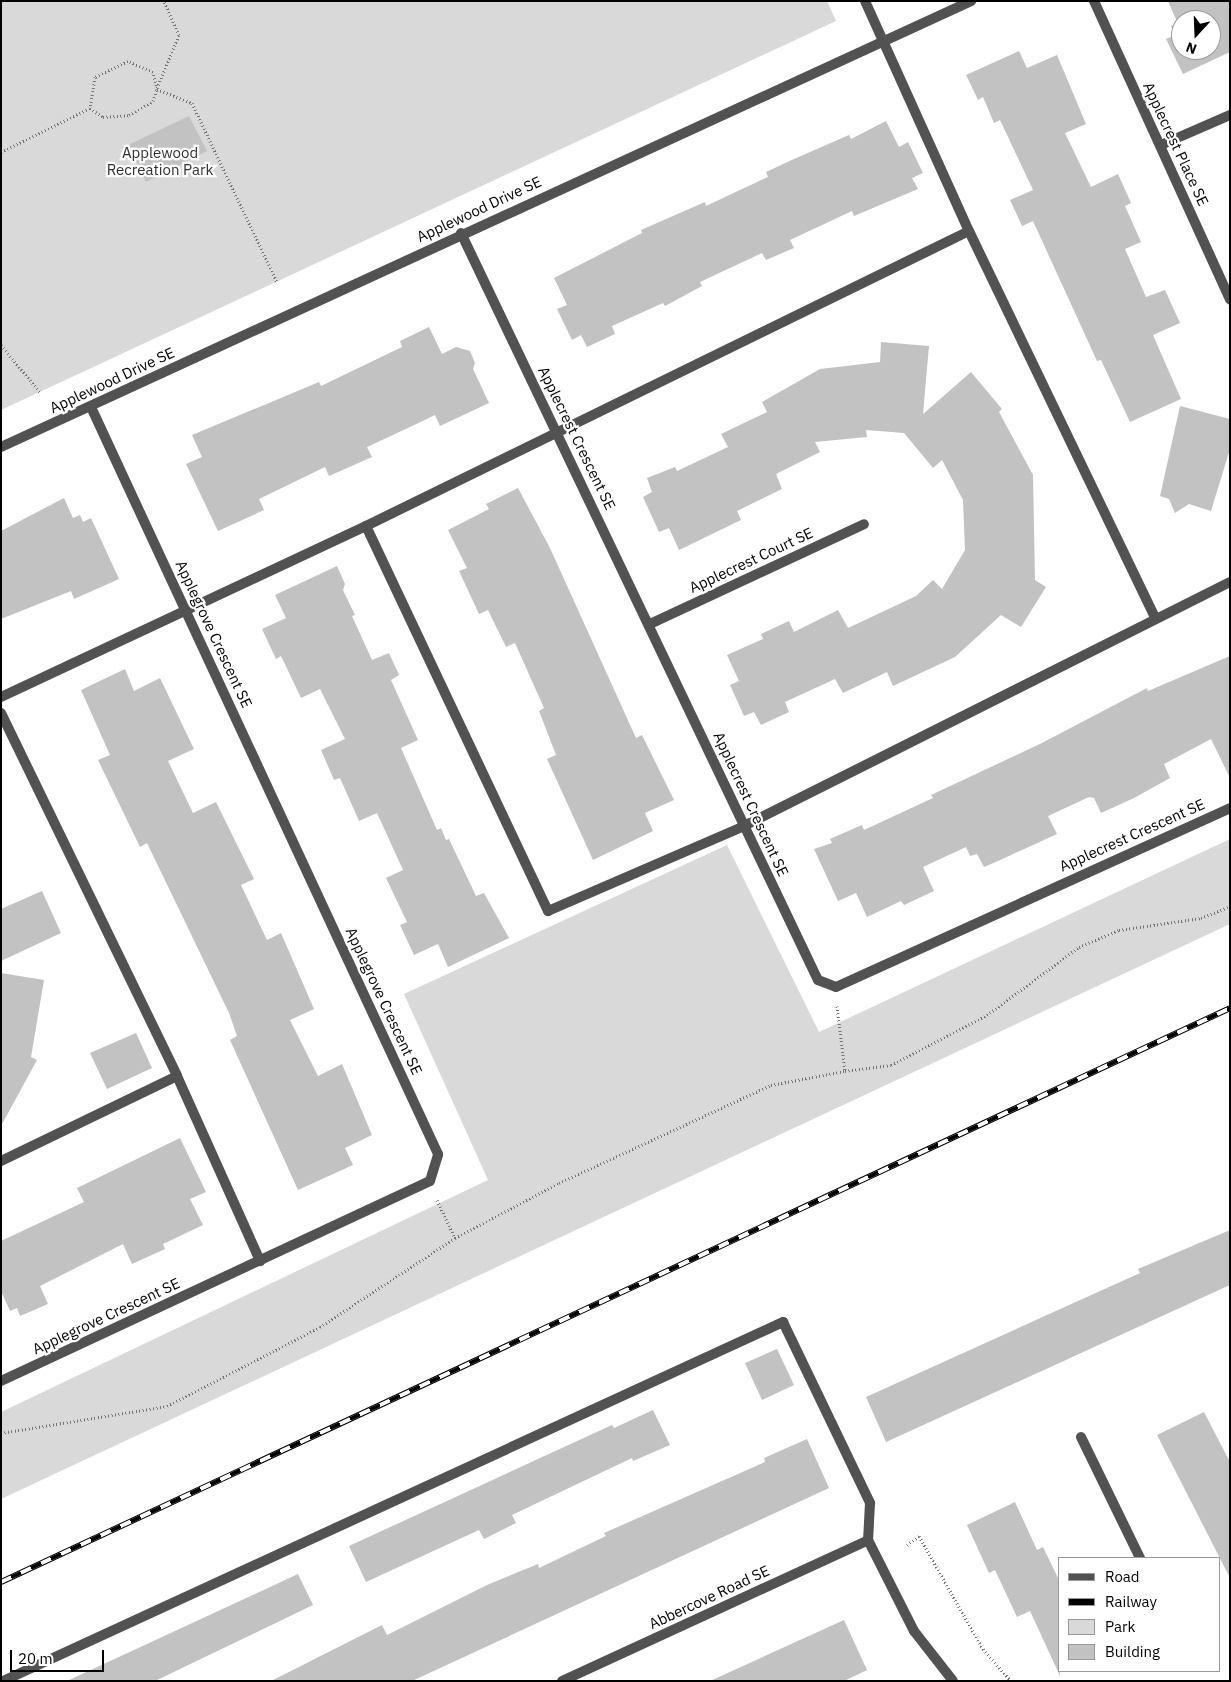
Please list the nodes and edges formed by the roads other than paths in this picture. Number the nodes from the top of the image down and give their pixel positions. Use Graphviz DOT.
graph roads {
  1 [pos="865,1"];
  2 [pos="971,1"];
  3 [pos="1094,1"];
  4 [pos="883,40"];
  5 [pos="1230,115"];
  6 [pos="1161,145"];
  7 [pos="970,231"];
  8 [pos="461,233"];
  9 [pos="1230,299"];
  10 [pos="91,407"];
  11 [pos="556,432"];
  12 [pos="1,447"];
  13 [pos="864,524"];
  14 [pos="366,526"];
  15 [pos="1230,582"];
  16 [pos="186,608"];
  17 [pos="1155,618"];
  18 [pos="650,624"];
  19 [pos="1,697"];
  20 [pos="1,713"];
  21 [pos="1230,808"];
  22 [pos="744,826"];
  23 [pos="178,1076"];
  24 [pos="1,1161"];
  25 [pos="260,1261"];
  26 [pos="1,1381"];
  27 [pos="1081,1437"];
  28 [pos="868,1540"];
  29 [pos="1140,1557"];
  30 [pos="3,1681"];
  31 [pos="562,1681"];
  32 [pos="953,1681"];
  1 -- 4 [label="street"];
  2 -- 4 [label="street, Applewood Drive SE"];
  3 -- 6 [label="street, Applecrest Place SE"];
  4 -- 7 [label="street"];
  4 -- 8 [label="street, Applewood Drive SE"];
  5 -- 6 [label="street"];
  6 -- 9 [label="street, Applecrest Place SE"];
  7 -- 11 [label="street"];
  7 -- 17 [label="street"];
  8 -- 10 [label="street, Applewood Drive SE"];
  8 -- 11 [label="street, Applecrest Crescent SE"];
  10 -- 12 [label="street, Applewood Drive SE"];
  10 -- 16 [label="street, Applegrove Crescent SE"];
  11 -- 14 [label="street"];
  11 -- 18 [label="street, Applecrest Crescent SE"];
  13 -- 18 [label="street, Applecrest Court SE"];
  14 -- 16 [label="street"];
  14 -- 22 [label="street"];
  15 -- 17 [label="street"];
  16 -- 19 [label="street"];
  16 -- 25 [label="street, Applegrove Crescent SE"];
  17 -- 22 [label="street"];
  18 -- 22 [label="street, Applecrest Crescent SE"];
  20 -- 23 [label="street"];
  21 -- 22 [label="street, Applecrest Crescent SE"];
  23 -- 24 [label="street"];
  23 -- 25 [label="street"];
  25 -- 26 [label="street, Applegrove Crescent SE"];
  27 -- 29 [label="street"];
  28 -- 30 [label="street"];
  28 -- 31 [label="street, Abbercove Road SE"];
  28 -- 32 [label="street"];
}
